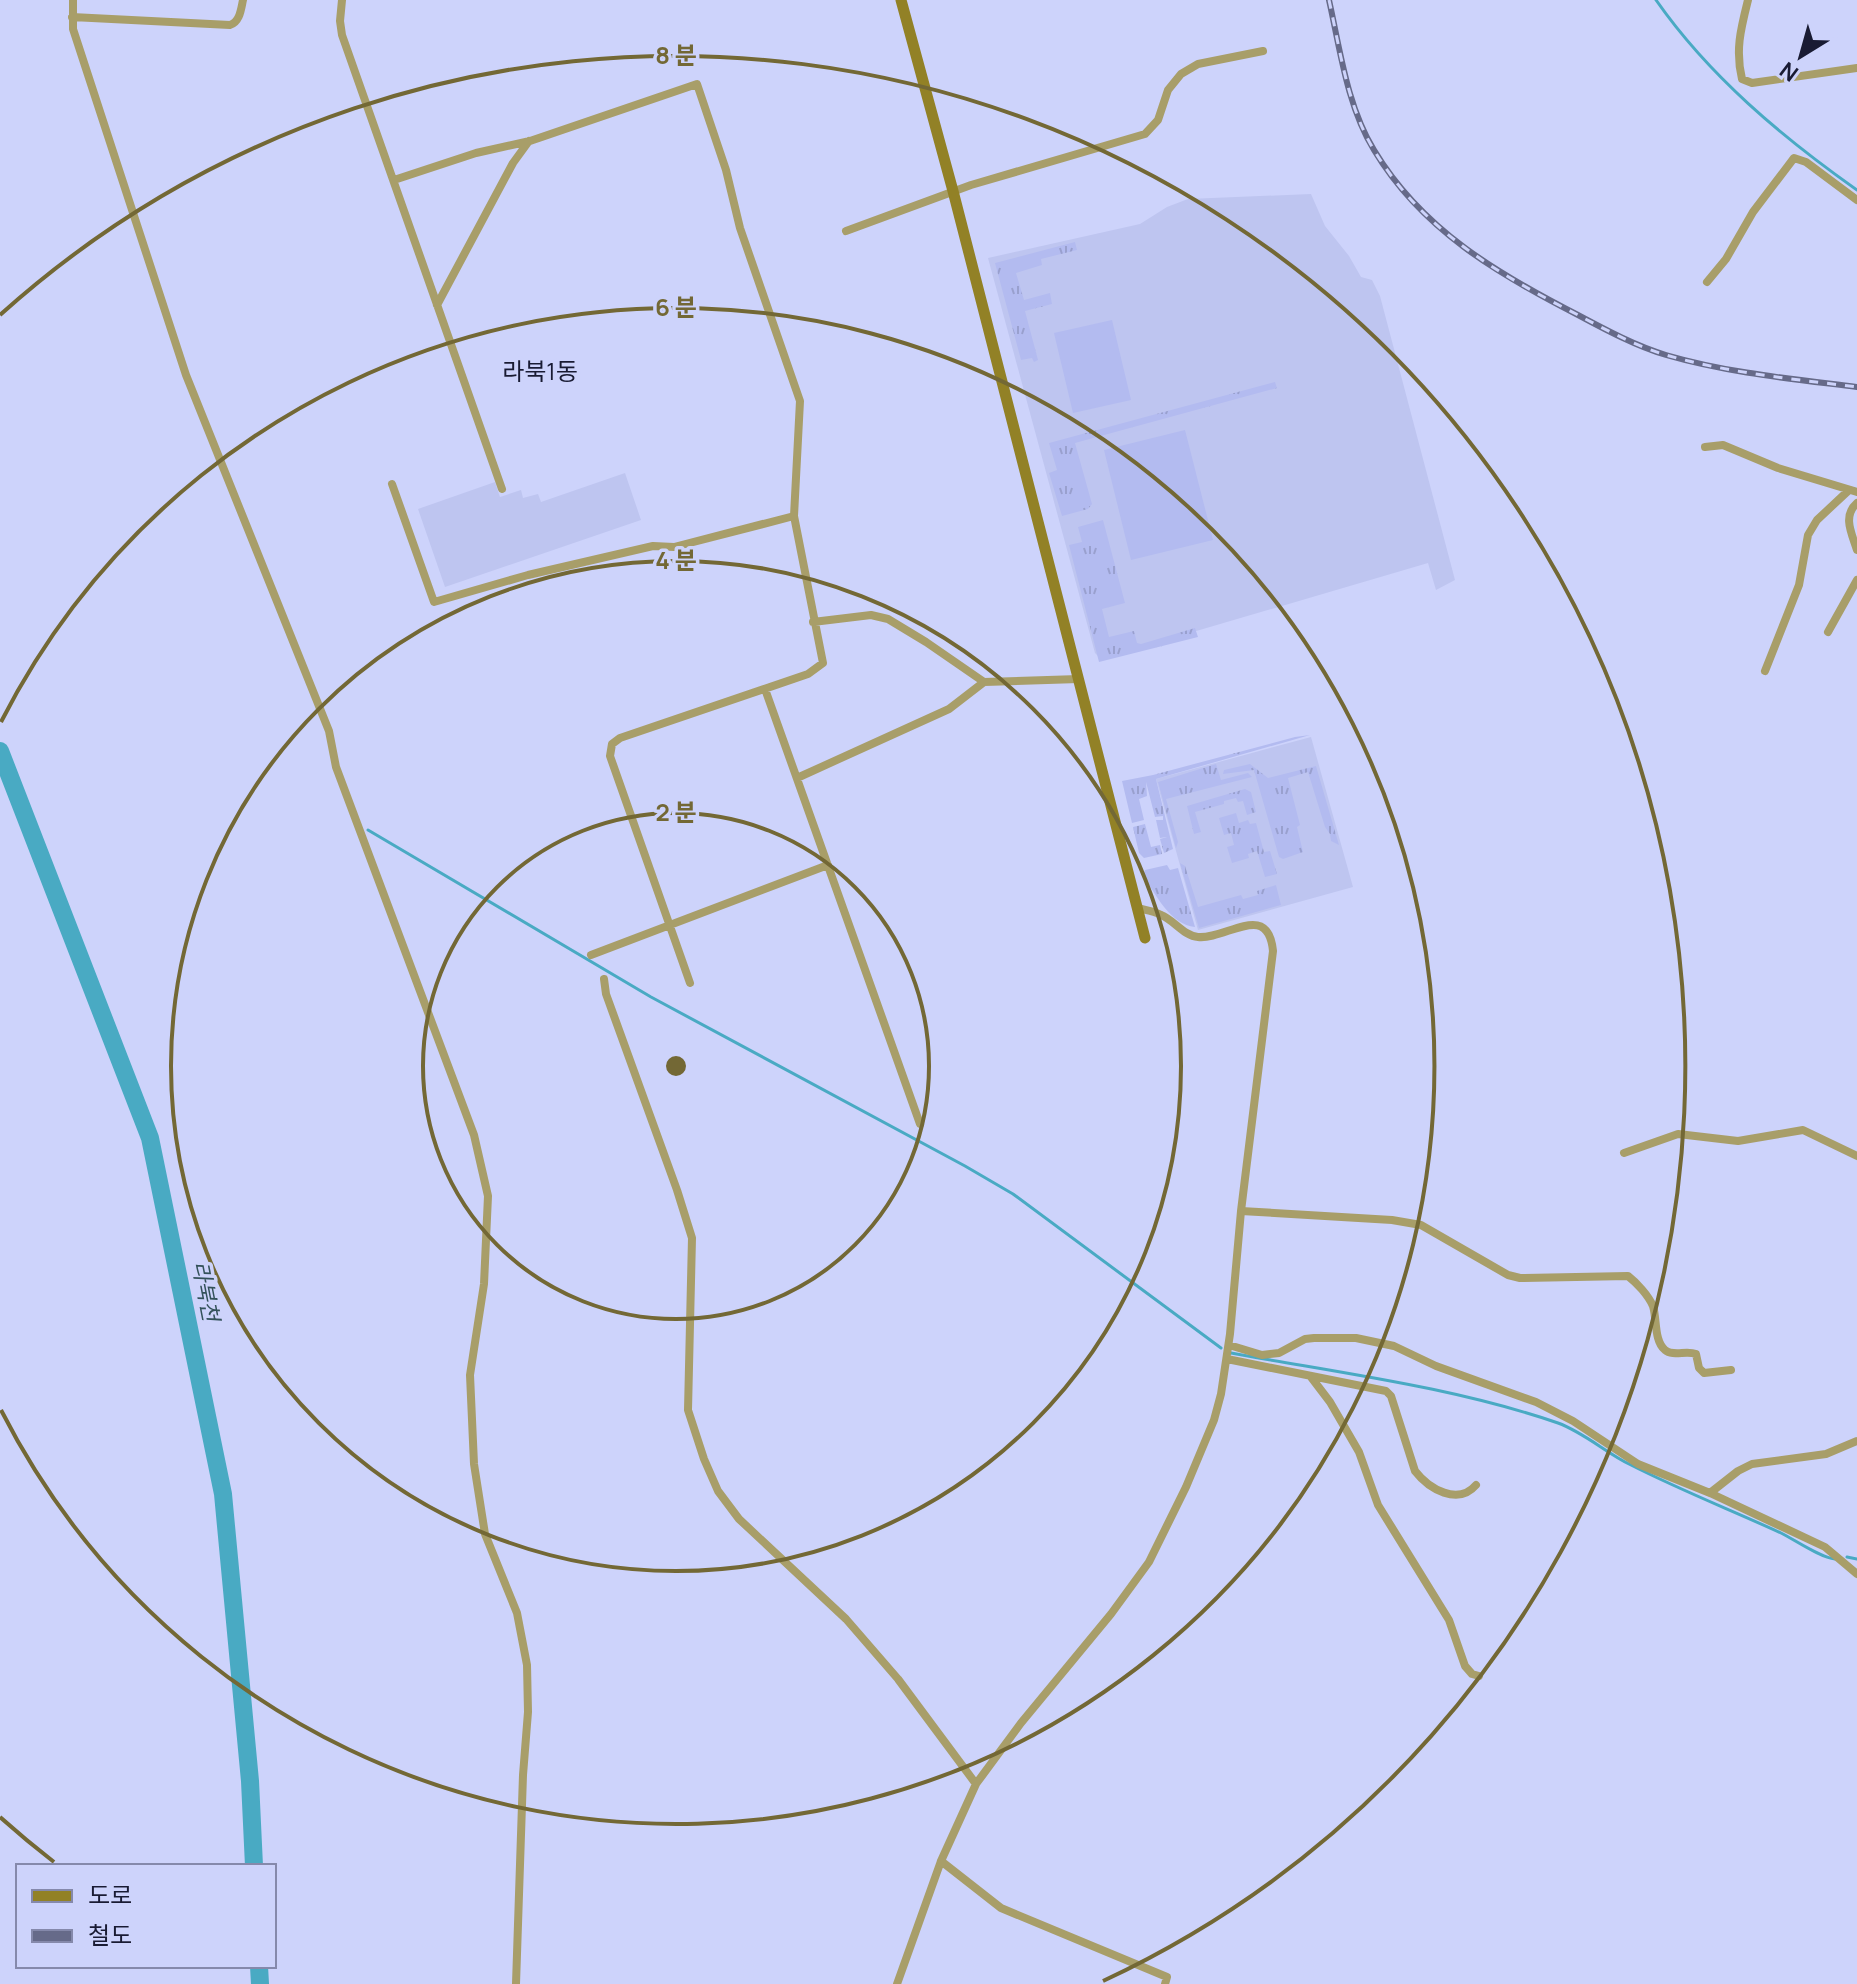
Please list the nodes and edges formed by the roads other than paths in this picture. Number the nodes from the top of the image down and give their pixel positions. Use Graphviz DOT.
graph roads {
  1 [pos="73,0"];
  2 [pos="243,0"];
  3 [pos="342,0"];
  4 [pos="901,0"];
  5 [pos="1748,0"];
  6 [pos="72,17"];
  7 [pos="1263,51"];
  8 [pos="1857,68"];
  9 [pos="530,141"];
  10 [pos="394,180"];
  11 [pos="953,191"];
  12 [pos="1857,200"];
  13 [pos="846,231"];
  14 [pos="1707,282"];
  15 [pos="437,305"];
  16 [pos="1705,447"];
  17 [pos="392,484"];
  18 [pos="502,489"];
  19 [pos="1853,491"];
  20 [pos="1857,503"];
  21 [pos="794,516"];
  22 [pos="1857,550"];
  23 [pos="1857,580"];
  24 [pos="813,622"];
  25 [pos="1828,632"];
  26 [pos="1765,671"];
  27 [pos="1079,679"];
  28 [pos="984,682"];
  29 [pos="765,689"];
  30 [pos="797,778"];
  31 [pos="828,865"];
  32 [pos="1137,908"];
  33 [pos="670,925"];
  34 [pos="1145,938"];
  35 [pos="591,955"];
  36 [pos="604,979"];
  37 [pos="690,983"];
  38 [pos="920,1124"];
  39 [pos="1624,1153"];
  40 [pos="1857,1156"];
  41 [pos="1241,1211"];
  42 [pos="1229,1345"];
  43 [pos="1227,1359"];
  44 [pos="1731,1370"];
  45 [pos="1311,1377"];
  46 [pos="1857,1441"];
  47 [pos="1476,1485"];
  48 [pos="1710,1493"];
  49 [pos="1857,1574"];
  50 [pos="1479,1676"];
  51 [pos="976,1784"];
  52 [pos="941,1861"];
  53 [pos="516,1984"];
  54 [pos="897,1984"];
  55 [pos="1165,1984"];
  1 -- 6 [label="street"];
  2 -- 6 [label="street"];
  3 -- 10 [label="street"];
  4 -- 11 [label="street"];
  5 -- 8 [label="street"];
  6 -- 53 [label="street"];
  7 -- 11 [label="street"];
  9 -- 10 [label="street"];
  9 -- 15 [label="street"];
  9 -- 21 [label="street"];
  10 -- 15 [label="street"];
  11 -- 13 [label="street"];
  11 -- 27 [label="street"];
  12 -- 14 [label="street"];
  15 -- 18 [label="street"];
  16 -- 19 [label="street"];
  17 -- 21 [label="street"];
  19 -- 26 [label="street"];
  20 -- 22 [label="street"];
  21 -- 24 [label="street"];
  23 -- 25 [label="street"];
  24 -- 28 [label="street"];
  24 -- 29 [label="street"];
  27 -- 28 [label="street"];
  27 -- 32 [label="street"];
  28 -- 30 [label="street"];
  29 -- 30 [label="street"];
  29 -- 33 [label="street"];
  30 -- 31 [label="street"];
  31 -- 33 [label="street"];
  31 -- 38 [label="street"];
  32 -- 34 [label="street"];
  32 -- 41 [label="street"];
  33 -- 35 [label="street"];
  33 -- 37 [label="street"];
  36 -- 51 [label="street"];
  39 -- 40 [label="street"];
  41 -- 42 [label="street"];
  41 -- 44 [label="street"];
  42 -- 43 [label="street"];
  42 -- 48 [label="street"];
  43 -- 45 [label="street"];
  43 -- 51 [label="street"];
  45 -- 47 [label="street"];
  45 -- 50 [label="street"];
  46 -- 48 [label="street"];
  48 -- 49 [label="street"];
  51 -- 52 [label="street"];
  52 -- 54 [label="street"];
  52 -- 55 [label="street"];
}
